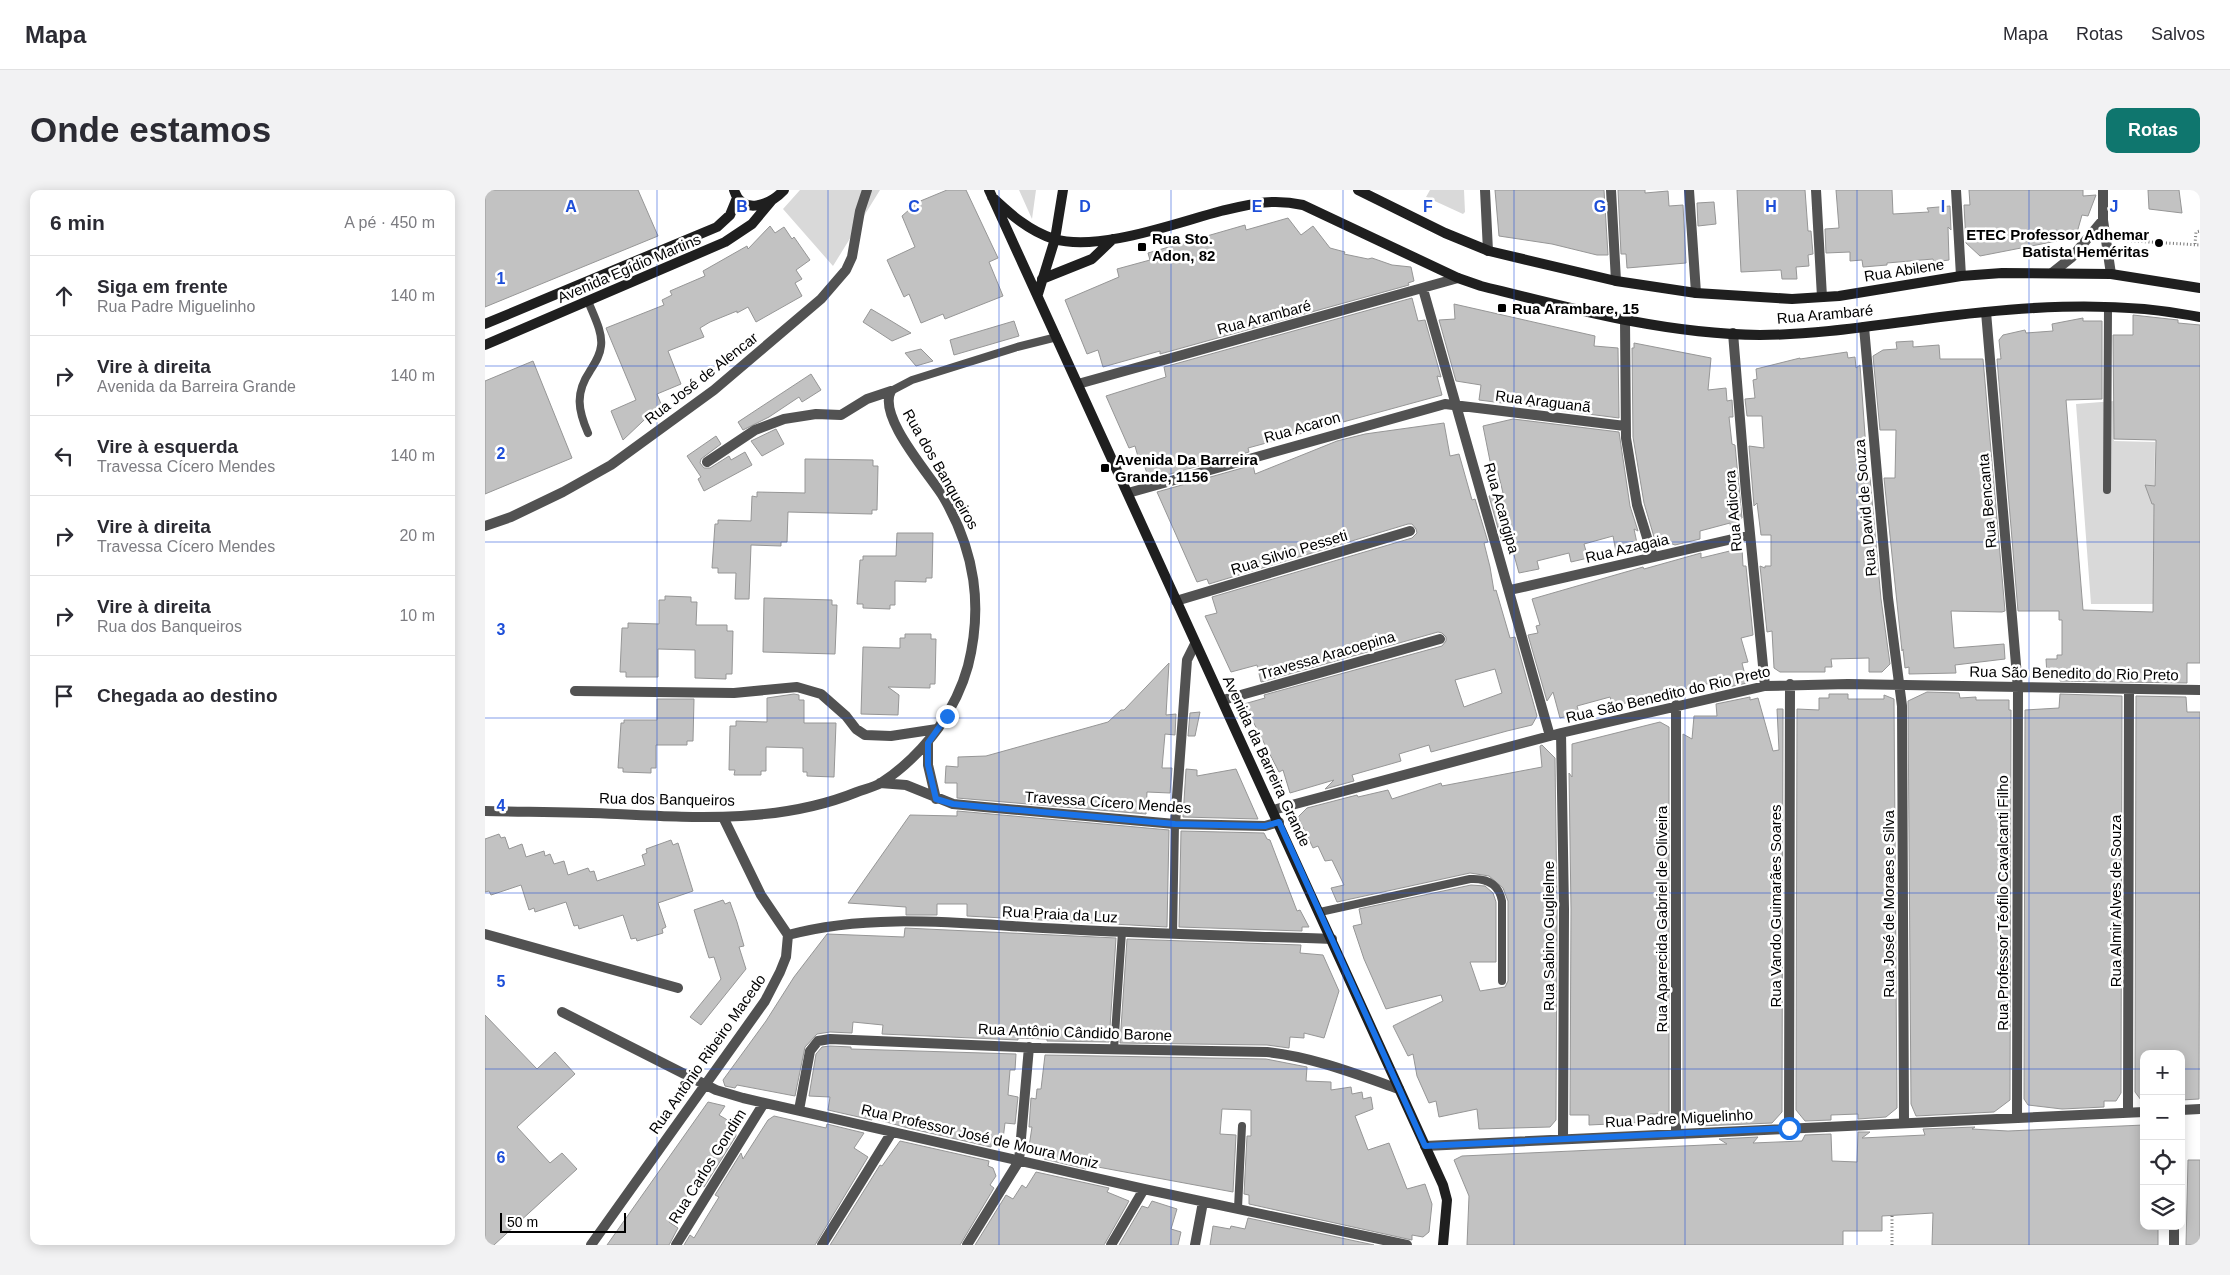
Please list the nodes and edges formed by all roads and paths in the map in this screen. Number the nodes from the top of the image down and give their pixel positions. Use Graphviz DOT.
graph roads {
  1 [pos="784,190"];
  2 [pos="867,190"];
  3 [pos="1063,190"];
  4 [pos="1358,190"];
  5 [pos="1485,190"];
  6 [pos="1611,190"];
  7 [pos="1689,190"];
  8 [pos="1816,190"];
  9 [pos="1956,190"];
  10 [pos="2103,190"];
  11 [pos="735,194"];
  12 [pos="990,194"];
  13 [pos="772,200"];
  14 [pos="2103,220"];
  15 [pos="2200,231"];
  16 [pos="1055,239"];
  17 [pos="1113,239"];
  18 [pos="2106,239"];
  19 [pos="2195,244"];
  20 [pos="2200,245"];
  21 [pos="1488,250"];
  22 [pos="2052,273"];
  23 [pos="2111,274"];
  24 [pos="1961,276"];
  25 [pos="1458,278"];
  26 [pos="1042,280"];
  27 [pos="1616,281"];
  28 [pos="2200,288"];
  29 [pos="1423,289"];
  30 [pos="1696,293"];
  31 [pos="1038,294"];
  32 [pos="1822,297"];
  33 [pos="588,301"];
  34 [pos="2108,308"];
  35 [pos="1987,312"];
  36 [pos="2200,317"];
  37 [pos="1625,320"];
  38 [pos="485,324"];
  39 [pos="1864,327"];
  40 [pos="1733,333"];
  41 [pos="1057,337"];
  42 [pos="485,345"];
  43 [pos="1078,384"];
  44 [pos="891,391"];
  45 [pos="1456,405"];
  46 [pos="1625,426"];
  47 [pos="587,433"];
  48 [pos="707,462"];
  49 [pos="2107,490"];
  50 [pos="1128,494"];
  51 [pos="485,526"];
  52 [pos="1409,531"];
  53 [pos="1750,535"];
  54 [pos="1653,558"];
  55 [pos="1510,590"];
  56 [pos="1176,601"];
  57 [pos="1440,639"];
  58 [pos="1195,644"];
  59 [pos="1790,684"];
  60 [pos="1765,686"];
  61 [pos="1900,686"];
  62 [pos="2018,688"];
  63 [pos="2129,689"];
  64 [pos="2200,690"];
  65 [pos="575,691"];
  66 [pos="1223,700"];
  67 [pos="1676,705"];
  68 [pos="937,730"];
  69 [pos="1561,733"];
  70 [pos="1550,736"];
  71 [pos="928,743"];
  72 [pos="880,783"];
  73 [pos="936,799"];
  74 [pos="1273,810"];
  75 [pos="485,811"];
  76 [pos="723,817"];
  77 [pos="1279,822"];
  78 [pos="1175,824"];
  79 [pos="1320,912"];
  80 [pos="1122,932"];
  81 [pos="485,934"];
  82 [pos="1173,934"];
  83 [pos="788,936"];
  84 [pos="1332,939"];
  85 [pos="1502,981"];
  86 [pos="678,988"];
  87 [pos="562,1012"];
  88 [pos="1029,1047"];
  89 [pos="1114,1049"];
  90 [pos="705,1084"];
  91 [pos="1399,1089"];
  92 [pos="763,1103"];
  93 [pos="2200,1109"];
  94 [pos="799,1110"];
  95 [pos="2185,1110"];
  96 [pos="2128,1112"];
  97 [pos="2140,1112"];
  98 [pos="2017,1118"];
  99 [pos="1904,1123"];
  100 [pos="1242,1126"];
  101 [pos="1789,1128"];
  102 [pos="892,1132"];
  103 [pos="1676,1134"];
  104 [pos="1563,1139"];
  105 [pos="1425,1146"];
  106 [pos="1019,1160"];
  107 [pos="1144,1189"];
  108 [pos="1203,1202"];
  109 [pos="1238,1208"];
  110 [pos="1892,1214"];
  111 [pos="2174,1230"];
  112 [pos="591,1245"];
  113 [pos="676,1245"];
  114 [pos="822,1245"];
  115 [pos="967,1245"];
  116 [pos="1111,1245"];
  117 [pos="1195,1245"];
  118 [pos="1407,1245"];
  119 [pos="1443,1245"];
  120 [pos="1892,1245"];
  121 [pos="2174,1245"];
  1 -- 13 [label="main road, Avenida Egídio Martins"];
  2 -- 51 [label="street, Rua José de Alencar"];
  3 -- 16 [label="main road"];
  4 -- 21 [label="main road, Rua Arambaré"];
  5 -- 21 [label="street"];
  6 -- 27 [label="street"];
  7 -- 30 [label="street"];
  8 -- 32 [label="street"];
  9 -- 24 [label="street"];
  10 -- 14 [label="street"];
  11 -- 13 [label="main road"];
  11 -- 38 [label="main road, Avenida Egídio Martins"];
  12 -- 16 [label="main road, Rua Arambaré"];
  12 -- 31 [label="main road, Avenida da Barreira Grande"];
  13 -- 33 [label="main road, Avenida Egídio Martins"];
  14 -- 18 [label="street"];
  14 -- 22 [label="street"];
  15 -- 19 [label="path"];
  16 -- 17 [label="main road, Rua Arambaré"];
  16 -- 26 [label="main road"];
  17 -- 25 [label="main road, Rua Arambaré"];
  17 -- 26 [label="main road"];
  18 -- 19 [label="path"];
  18 -- 23 [label="street"];
  19 -- 20 [label="path"];
  21 -- 27 [label="main road, Rua Arambaré"];
  22 -- 23 [label="main road, Rua Abilene"];
  22 -- 24 [label="main road, Rua Abilene"];
  23 -- 28 [label="main road"];
  24 -- 32 [label="main road, Rua Abilene"];
  25 -- 29 [label="street, Rua Arambaré"];
  25 -- 37 [label="main road, Rua Arambaré"];
  26 -- 31 [label="main road"];
  27 -- 30 [label="main road, Rua Arambaré"];
  29 -- 43 [label="street, Rua Arambaré"];
  29 -- 45 [label="street, Rua Acangipa"];
  30 -- 32 [label="main road, Rua Arambaré"];
  31 -- 41 [label="main road, Avenida da Barreira Grande"];
  33 -- 42 [label="main road, Avenida Egídio Martins"];
  33 -- 47 [label="lane"];
  34 -- 35 [label="main road, Rua Arambaré"];
  34 -- 36 [label="main road, Rua Arambaré"];
  34 -- 49 [label="lane"];
  35 -- 39 [label="main road, Rua Arambaré"];
  35 -- 62 [label="street, Rua Bencanta"];
  37 -- 40 [label="main road, Rua Arambaré"];
  37 -- 46 [label="street"];
  39 -- 40 [label="main road, Rua Arambaré"];
  39 -- 61 [label="street, Rua David de Souza"];
  40 -- 53 [label="street, Rua Adicora"];
  41 -- 43 [label="main road, Avenida da Barreira Grande"];
  41 -- 44 [label="lane"];
  43 -- 50 [label="main road, Avenida da Barreira Grande"];
  44 -- 48 [label="street"];
  44 -- 68 [label="street, Rua dos Banqueiros"];
  45 -- 46 [label="street, Rua Araguanã"];
  45 -- 50 [label="street, Rua Acaron"];
  45 -- 55 [label="street, Rua Acangipa"];
  46 -- 54 [label="street"];
  50 -- 56 [label="main road, Avenida da Barreira Grande"];
  52 -- 56 [label="street, Rua Silvio Pesseti"];
  53 -- 54 [label="street, Rua Azagaia"];
  53 -- 60 [label="street, Rua Adicora"];
  54 -- 55 [label="street, Rua Azagaia"];
  55 -- 70 [label="street, Rua Acangipa"];
  56 -- 58 [label="main road, Avenida da Barreira Grande"];
  57 -- 66 [label="street, Travessa Aracoepina"];
  58 -- 66 [label="main road, Avenida da Barreira Grande"];
  58 -- 78 [label="street"];
  59 -- 60 [label="street, Rua São Benedito do Rio Preto"];
  59 -- 61 [label="street, Rua São Benedito do Rio Preto"];
  59 -- 101 [label="street, Rua Vando Guimarães Soares"];
  60 -- 67 [label="street, Rua São Benedito do Rio Preto"];
  61 -- 62 [label="street, Rua São Benedito do Rio Preto"];
  61 -- 99 [label="street, Rua José de Moraes e Silva"];
  62 -- 63 [label="street, Rua São Benedito do Rio Preto"];
  62 -- 98 [label="street, Rua Professor Téofilo Cavalcanti Filho"];
  63 -- 64 [label="street, Rua São Benedito do Rio Preto"];
  63 -- 96 [label="street, Rua Almir Alves de Souza"];
  65 -- 68 [label="street"];
  66 -- 74 [label="main road, Avenida da Barreira Grande"];
  67 -- 69 [label="street, Rua São Benedito do Rio Preto"];
  67 -- 103 [label="street, Rua Aparecida Gabriel de Oliveira"];
  68 -- 71 [label="street, Rua dos Banqueiros"];
  69 -- 70 [label="street, Rua São Benedito do Rio Preto"];
  69 -- 104 [label="street, Rua Sabino Guglielme"];
  70 -- 74 [label="street, Rua São Benedito do Rio Preto"];
  71 -- 72 [label="street, Rua dos Banqueiros"];
  71 -- 73 [label="street"];
  72 -- 73 [label="street, Travessa Cícero Mendes"];
  72 -- 76 [label="street, Rua dos Banqueiros"];
  73 -- 78 [label="street, Travessa Cícero Mendes"];
  74 -- 77 [label="main road, Avenida da Barreira Grande"];
  75 -- 76 [label="street, Rua dos Banqueiros"];
  76 -- 83 [label="street"];
  77 -- 78 [label="street, Travessa Cícero Mendes"];
  77 -- 79 [label="main road, Avenida da Barreira Grande"];
  78 -- 82 [label="lane"];
  79 -- 84 [label="main road, Avenida da Barreira Grande"];
  79 -- 85 [label="lane"];
  80 -- 82 [label="street, Rua Praia da Luz"];
  80 -- 83 [label="street, Rua Praia da Luz"];
  80 -- 89 [label="lane"];
  81 -- 86 [label="street"];
  82 -- 84 [label="street, Rua Praia da Luz"];
  83 -- 90 [label="street, Rua Antônio Ribeiro Macedo"];
  84 -- 91 [label="main road, Avenida da Barreira Grande"];
  87 -- 90 [label="street, Rua Professor José de Moura Moniz"];
  88 -- 89 [label="street, Rua Antônio Cândido Barone"];
  88 -- 94 [label="street, Rua Antônio Cândido Barone"];
  88 -- 106 [label="street"];
  89 -- 91 [label="street, Rua Antônio Cândido Barone"];
  90 -- 92 [label="street, Rua Professor José de Moura Moniz"];
  90 -- 112 [label="street, Rua Antônio Ribeiro Macedo"];
  91 -- 105 [label="main road, Avenida da Barreira Grande"];
  92 -- 94 [label="street, Rua Professor José de Moura Moniz"];
  92 -- 113 [label="street, Rua Carlos Gondim"];
  93 -- 95 [label="street"];
  94 -- 102 [label="street, Rua Professor José de Moura Moniz"];
  96 -- 97 [label="street, Rua Padre Miguelinho"];
  96 -- 98 [label="street, Rua Padre Miguelinho"];
  98 -- 99 [label="street, Rua Padre Miguelinho"];
  99 -- 101 [label="street, Rua Padre Miguelinho"];
  100 -- 109 [label="lane"];
  101 -- 103 [label="street, Rua Padre Miguelinho"];
  102 -- 106 [label="street, Rua Professor José de Moura Moniz"];
  102 -- 114 [label="street"];
  103 -- 104 [label="street, Rua Padre Miguelinho"];
  104 -- 105 [label="street, Rua Padre Miguelinho"];
  105 -- 119 [label="main road, Avenida da Barreira Grande"];
  106 -- 107 [label="street, Rua Professor José de Moura Moniz"];
  106 -- 115 [label="street"];
  107 -- 108 [label="street, Rua Professor José de Moura Moniz"];
  107 -- 116 [label="street"];
  108 -- 109 [label="street, Rua Professor José de Moura Moniz"];
  108 -- 117 [label="street"];
  109 -- 118 [label="street, Rua Professor José de Moura Moniz"];
  110 -- 120 [label="path"];
  111 -- 121 [label="street"];
}
